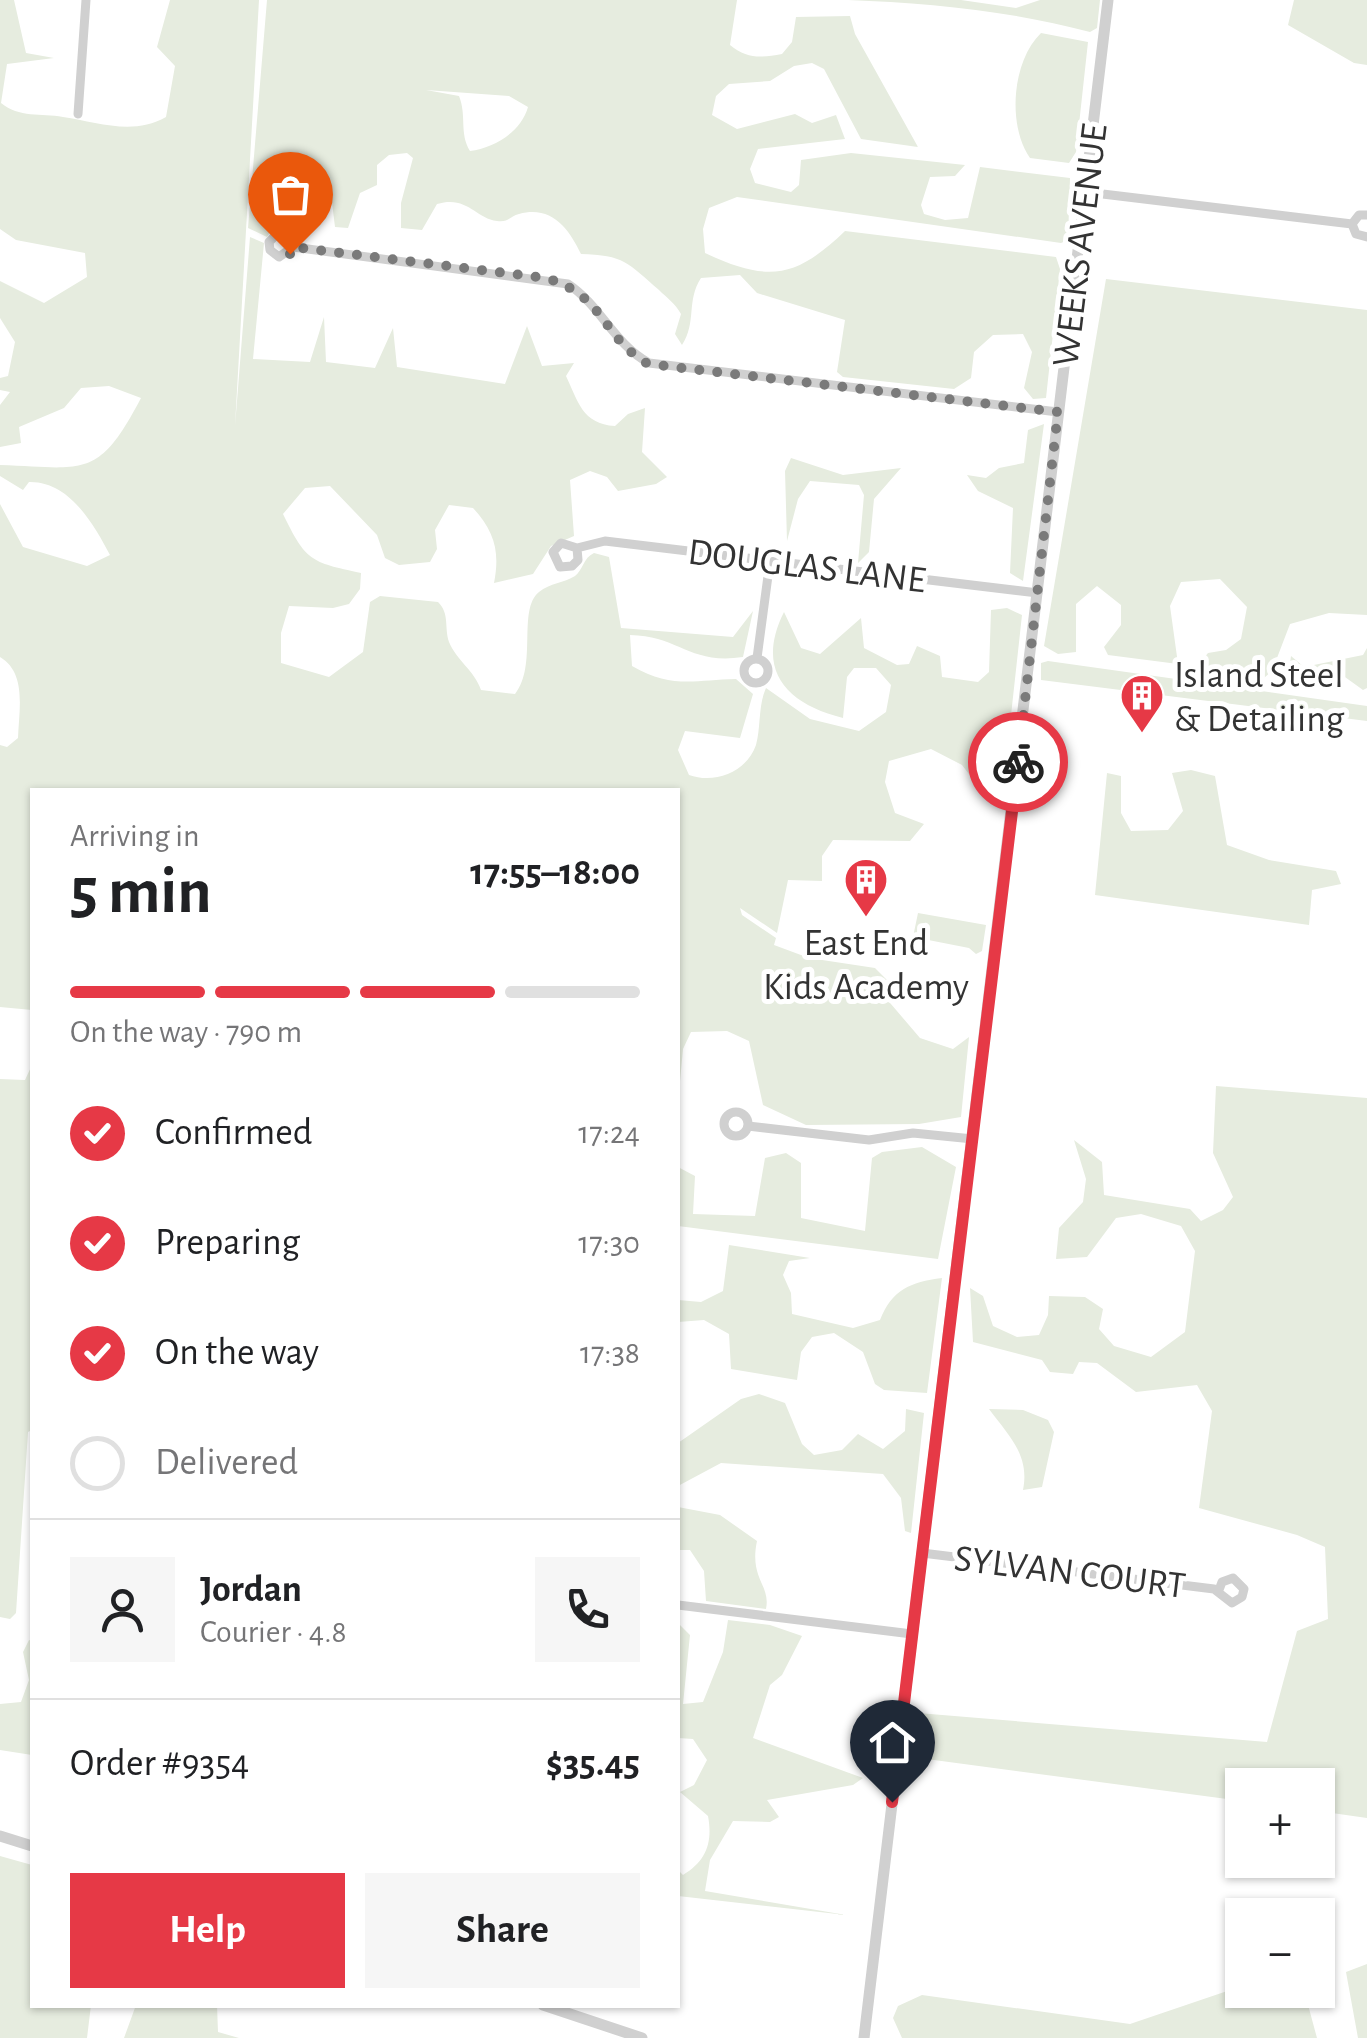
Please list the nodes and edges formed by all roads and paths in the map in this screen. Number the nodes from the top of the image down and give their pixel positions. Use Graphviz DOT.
graph roads {
  1 [pos="86,0"];
  2 [pos="1108,0"];
  3 [pos="78,114"];
  4 [pos="1086,192"];
  5 [pos="1367,215"];
  6 [pos="1352,224"];
  7 [pos="1367,236"];
  8 [pos="293,247"];
  9 [pos="1058,412"];
  10 [pos="577,548"];
  11 [pos="770,561"];
  12 [pos="1038,593"];
  13 [pos="758,658"];
  14 [pos="748,1126"];
  15 [pos="973,1139"];
  16 [pos="922,1553"];
  17 [pos="1219,1590"];
  18 [pos="680,1605"];
  19 [pos="912,1634"];
  20 [pos="0,1836"];
  21 [pos="30,1845"];
  22 [pos="552,2008"];
  23 [pos="642,2038"];
  24 [pos="864,2038"];
  1 -- 3 [label="street"];
  2 -- 4 [label="street, WEEKS AVENUE"];
  4 -- 6 [label="street"];
  4 -- 9 [label="street, WEEKS AVENUE"];
  5 -- 6 [label="street"];
  6 -- 7 [label="street"];
  8 -- 9 [label="street"];
  9 -- 12 [label="street, WEEKS AVENUE"];
  10 -- 11 [label="street, DOUGLAS LANE"];
  11 -- 12 [label="street, DOUGLAS LANE"];
  11 -- 13 [label="street"];
  12 -- 15 [label="street, WEEKS AVENUE"];
  14 -- 15 [label="street"];
  15 -- 16 [label="street, WEEKS AVENUE"];
  16 -- 17 [label="street, SYLVAN COURT"];
  16 -- 19 [label="street, WEEKS AVENUE"];
  18 -- 19 [label="street"];
  19 -- 24 [label="street, WEEKS AVENUE"];
  20 -- 21 [label="street"];
  22 -- 23 [label="street"];
}
